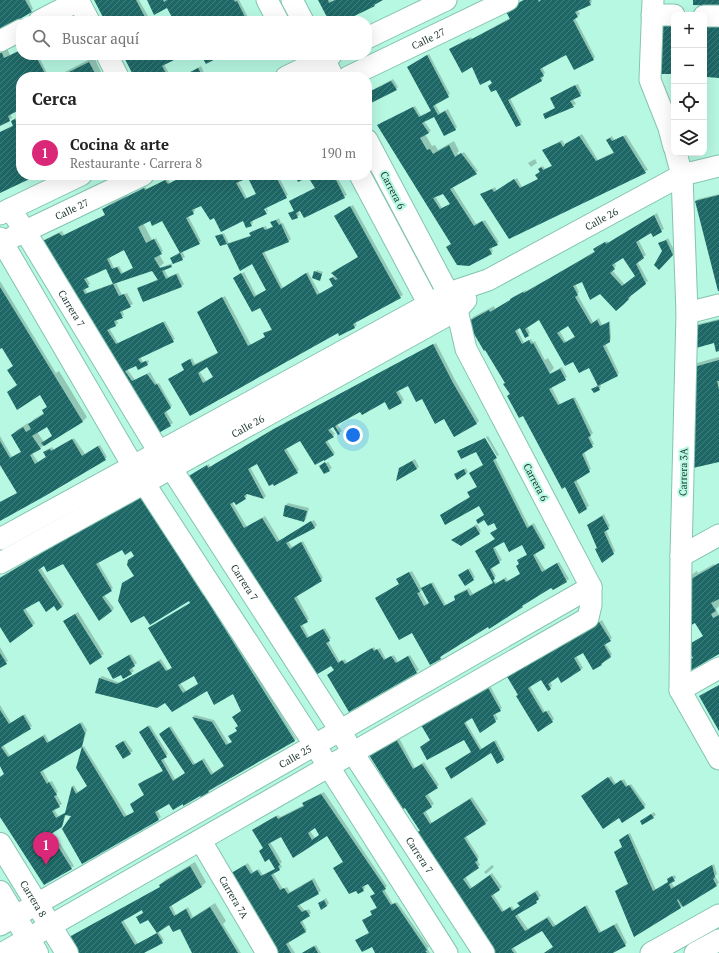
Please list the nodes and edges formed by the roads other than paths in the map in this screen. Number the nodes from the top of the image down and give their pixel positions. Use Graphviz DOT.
graph roads {
  1 [pos="78,0"];
  2 [pos="267,0"];
  3 [pos="292,0"];
  4 [pos="446,0"];
  5 [pos="508,0"];
  6 [pos="652,7"];
  7 [pos="671,14"];
  8 [pos="48,16"];
  9 [pos="86,16"];
  10 [pos="275,16"];
  11 [pos="300,16"];
  12 [pos="707,16"];
  13 [pos="719,16"];
  14 [pos="16,33"];
  15 [pos="372,36"];
  16 [pos="0,41"];
  17 [pos="110,60"];
  18 [pos="317,60"];
  19 [pos="327,60"];
  20 [pos="298,69"];
  21 [pos="116,72"];
  22 [pos="331,72"];
  23 [pos="358,72"];
  24 [pos="671,136"];
  25 [pos="372,149"];
  26 [pos="677,156"];
  27 [pos="719,166"];
  28 [pos="682,175"];
  29 [pos="71,180"];
  30 [pos="132,180"];
  31 [pos="363,180"];
  32 [pos="5,212"];
  33 [pos="25,231"];
  34 [pos="1,241"];
  35 [pos="453,301"];
  36 [pos="719,305"];
  37 [pos="433,312"];
  38 [pos="687,313"];
  39 [pos="466,349"];
  40 [pos="165,460"];
  41 [pos="139,474"];
  42 [pos="719,535"];
  43 [pos="0,539"];
  44 [pos="681,556"];
  45 [pos="0,562"];
  46 [pos="590,587"];
  47 [pos="719,668"];
  48 [pos="680,690"];
  49 [pos="340,730"];
  50 [pos="314,745"];
  51 [pos="353,753"];
  52 [pos="719,759"];
  53 [pos="329,767"];
  54 [pos="201,841"];
  55 [pos="0,844"];
  56 [pos="0,892"];
  57 [pos="36,903"];
  58 [pos="719,915"];
  59 [pos="8,920"];
  60 [pos="50,926"];
  61 [pos="719,940"];
  62 [pos="33,946"];
  63 [pos="3,953"];
  64 [pos="67,953"];
  65 [pos="267,953"];
  66 [pos="447,953"];
  67 [pos="484,953"];
  68 [pos="650,953"];
  69 [pos="695,953"];
  1 -- 8 [label="street"];
  1 -- 9 [label="street"];
  2 -- 10 [label="street"];
  3 -- 11 [label="street"];
  4 -- 15 [label="street"];
  5 -- 23 [label="street, Calle 27"];
  6 -- 7 [label="street"];
  6 -- 24 [label="street"];
  12 -- 13 [label="street"];
  14 -- 16 [label="street"];
  17 -- 21 [label="street"];
  18 -- 20 [label="street"];
  19 -- 22 [label="street"];
  25 -- 35 [label="street, Carrera 6"];
  26 -- 28 [label="street, Carrera 3A"];
  27 -- 28 [label="street, Calle 26"];
  28 -- 35 [label="street, Calle 26"];
  28 -- 38 [label="street, Carrera 3A"];
  29 -- 32 [label="street"];
  30 -- 33 [label="street, Calle 27"];
  31 -- 37 [label="street, Carrera 6"];
  32 -- 33 [label="street, Carrera 7"];
  33 -- 34 [label="street, Calle 27"];
  33 -- 40 [label="street, Carrera 7"];
  34 -- 41 [label="street"];
  35 -- 37 [label="street, Calle 26"];
  35 -- 39 [label="street, Carrera 6"];
  36 -- 38 [label="street"];
  37 -- 39 [label="street, Carrera 6"];
  37 -- 40 [label="street, Calle 26"];
  38 -- 44 [label="street, Carrera 3A"];
  39 -- 46 [label="street, Carrera 6"];
  40 -- 41 [label="street, Calle 26"];
  40 -- 49 [label="street, Carrera 7"];
  41 -- 43 [label="street, Calle 26"];
  41 -- 45 [label="street, Calle 26"];
  41 -- 50 [label="street"];
  42 -- 44 [label="street"];
  44 -- 48 [label="street, Carrera 3A"];
  46 -- 49 [label="street, Calle 25"];
  46 -- 51 [label="street, Carrera 6"];
  47 -- 48 [label="street"];
  48 -- 52 [label="street, Carrera 3A"];
  49 -- 50 [label="street, Calle 25"];
  49 -- 51 [label="street, Carrera 7"];
  50 -- 53 [label="street"];
  50 -- 57 [label="street, Calle 25"];
  51 -- 53 [label="street"];
  51 -- 67 [label="street, Carrera 7"];
  53 -- 54 [label="street"];
  53 -- 66 [label="street"];
  54 -- 60 [label="street"];
  54 -- 65 [label="street, Carrera 7A"];
  55 -- 57 [label="street, Carrera 8"];
  56 -- 59 [label="street"];
  57 -- 59 [label="street, Calle 25"];
  57 -- 60 [label="street, Carrera 8"];
  58 -- 68 [label="street"];
  59 -- 62 [label="street"];
  60 -- 62 [label="street"];
  60 -- 64 [label="street, Carrera 8"];
  61 -- 69 [label="street"];
  62 -- 63 [label="street"];
}
